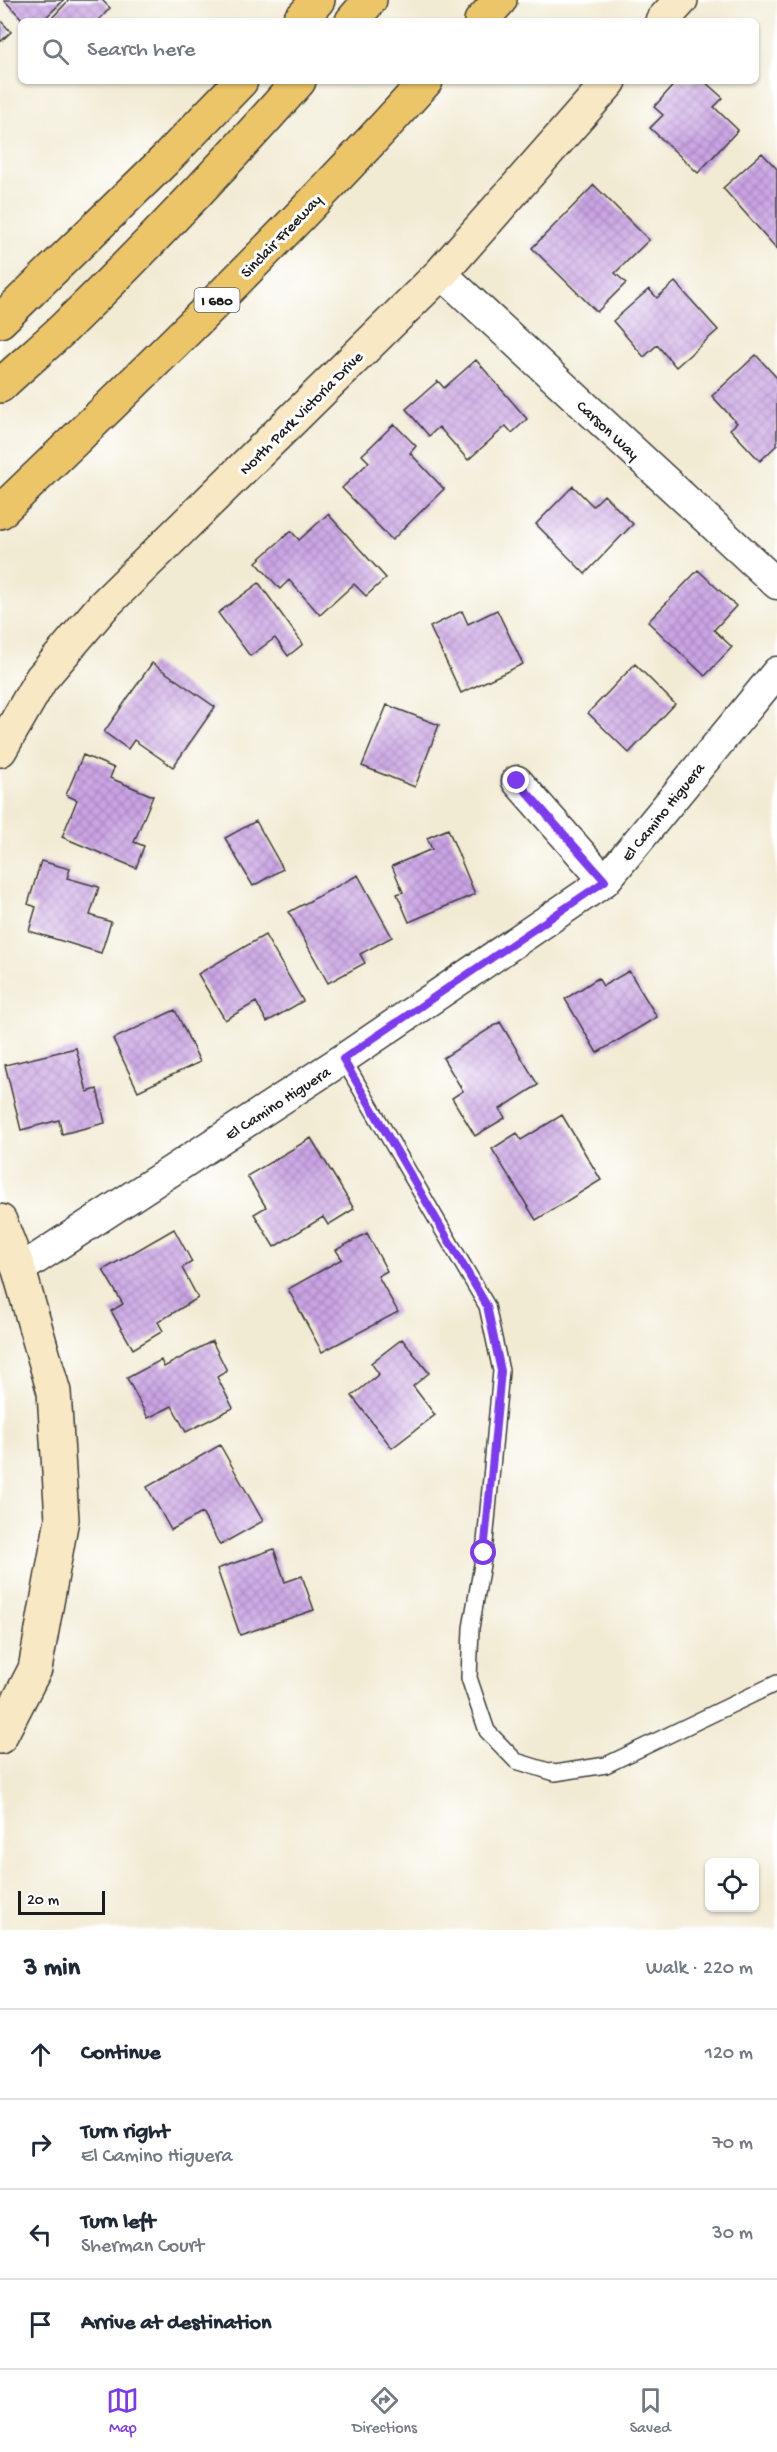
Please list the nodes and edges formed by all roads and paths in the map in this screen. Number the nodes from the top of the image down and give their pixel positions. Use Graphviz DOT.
graph roads {
  1 [pos="318,0"];
  2 [pos="370,0"];
  3 [pos="500,0"];
  4 [pos="681,0"];
  5 [pos="302,18"];
  6 [pos="355,18"];
  7 [pos="484,18"];
  8 [pos="665,18"];
  9 [pos="238,84"];
  10 [pos="296,84"];
  11 [pos="423,84"];
  12 [pos="607,84"];
  13 [pos="441,273"];
  14 [pos="0,321"];
  15 [pos="0,386"];
  16 [pos="0,512"];
  17 [pos="777,584"];
  18 [pos="777,672"];
  19 [pos="0,750"];
  20 [pos="517,781"];
  21 [pos="605,881"];
  22 [pos="343,1059"];
  23 [pos="0,1221"];
  24 [pos="19,1270"];
  25 [pos="777,1683"];
  26 [pos="0,1737"];
  1 -- 5 [label="highway"];
  2 -- 6 [label="highway"];
  3 -- 7 [label="highway"];
  4 -- 8 [label="street"];
  9 -- 14 [label="highway"];
  10 -- 15 [label="highway"];
  11 -- 16 [label="highway, Sinclair Freeway / I 680"];
  12 -- 13 [label="street, North Park Victoria Drive"];
  13 -- 17 [label="street, Carson Way"];
  13 -- 19 [label="street, North Park Victoria Drive"];
  18 -- 21 [label="street, El Camino Higuera"];
  20 -- 21 [label="street"];
  21 -- 22 [label="street, El Camino Higuera"];
  22 -- 24 [label="street, El Camino Higuera"];
  22 -- 25 [label="lane"];
  23 -- 24 [label="street"];
  24 -- 26 [label="street"];
}
